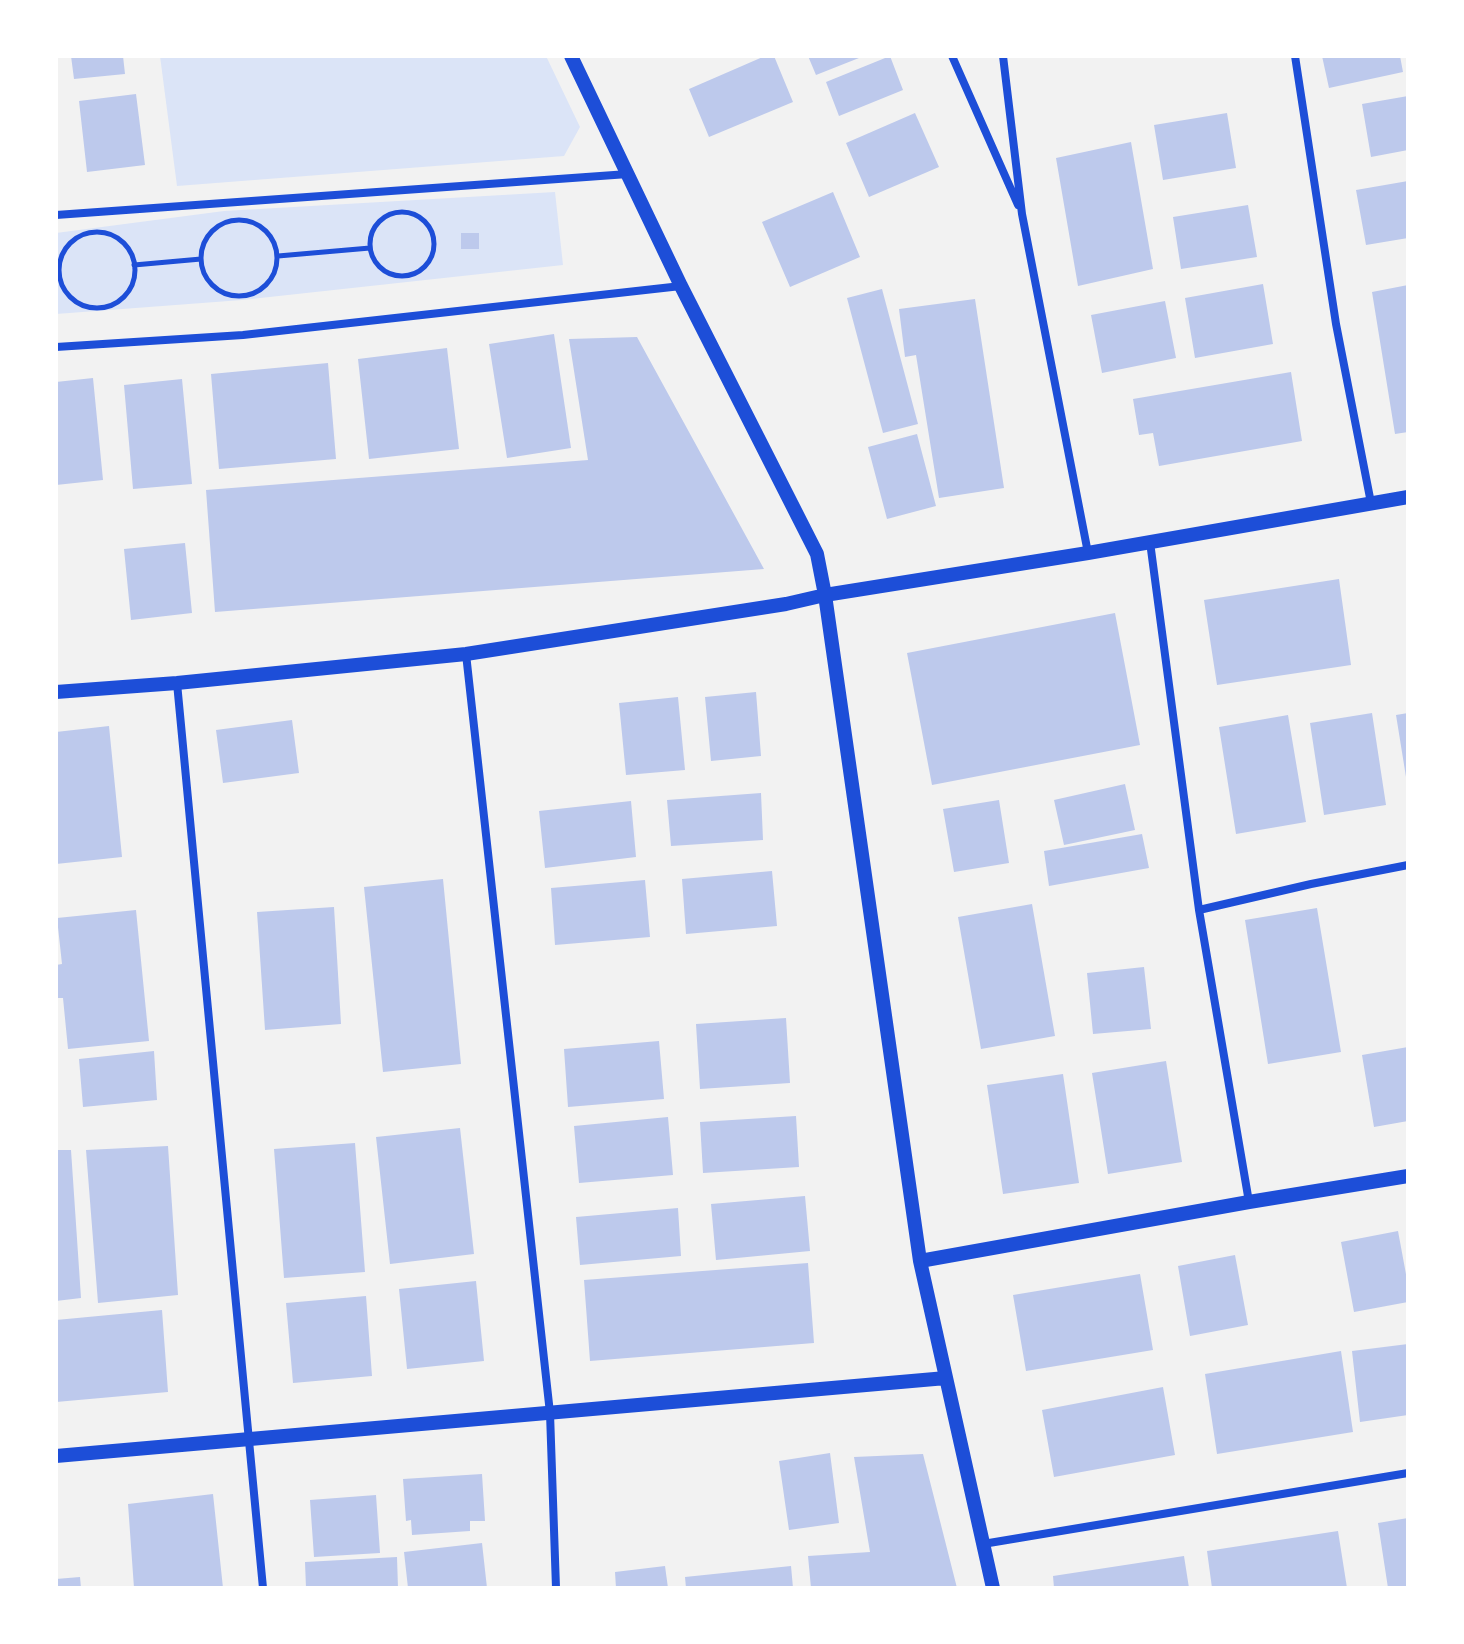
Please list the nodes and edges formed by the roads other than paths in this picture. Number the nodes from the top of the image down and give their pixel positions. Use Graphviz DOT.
graph roads {
  1 [pos="571,56"];
  2 [pos="952,56"];
  3 [pos="1003,56"];
  4 [pos="1295,56"];
  5 [pos="628,174"];
  6 [pos="1022,214"];
  7 [pos="56,215"];
  8 [pos="681,286"];
  9 [pos="56,347"];
  10 [pos="1408,497"];
  11 [pos="1371,503"];
  12 [pos="1150,542"];
  13 [pos="1088,553"];
  14 [pos="825,595"];
  15 [pos="466,654"];
  16 [pos="177,683"];
  17 [pos="56,692"];
  18 [pos="1408,865"];
  19 [pos="1199,910"];
  20 [pos="1408,1176"];
  21 [pos="1249,1202"];
  22 [pos="920,1261"];
  23 [pos="946,1378"];
  24 [pos="550,1413"];
  25 [pos="250,1439"];
  26 [pos="56,1456"];
  27 [pos="1408,1473"];
  28 [pos="983,1544"];
  29 [pos="263,1588"];
  30 [pos="556,1588"];
  31 [pos="993,1588"];
  1 -- 5 [label="street"];
  2 -- 6 [label="street"];
  3 -- 6 [label="street"];
  4 -- 11 [label="street"];
  5 -- 7 [label="street"];
  5 -- 8 [label="street"];
  6 -- 13 [label="street"];
  8 -- 9 [label="street"];
  8 -- 14 [label="street"];
  10 -- 11 [label="street"];
  11 -- 12 [label="street"];
  12 -- 13 [label="street"];
  12 -- 19 [label="street"];
  13 -- 14 [label="street"];
  14 -- 15 [label="street"];
  14 -- 22 [label="street"];
  15 -- 16 [label="street"];
  15 -- 24 [label="street"];
  16 -- 17 [label="street"];
  16 -- 25 [label="street"];
  18 -- 19 [label="street"];
  19 -- 21 [label="street"];
  20 -- 21 [label="street"];
  21 -- 22 [label="street"];
  22 -- 23 [label="street"];
  23 -- 24 [label="street"];
  23 -- 28 [label="street"];
  24 -- 25 [label="street"];
  24 -- 30 [label="street"];
  25 -- 26 [label="street"];
  25 -- 29 [label="street"];
  27 -- 28 [label="street"];
  28 -- 31 [label="street"];
}
